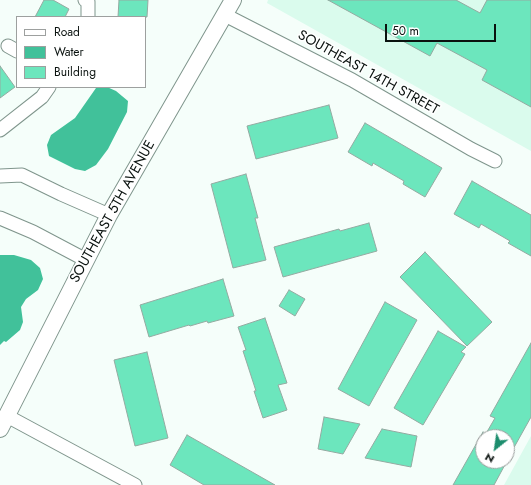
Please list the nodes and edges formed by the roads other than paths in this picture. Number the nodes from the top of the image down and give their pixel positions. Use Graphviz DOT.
graph roads {
  1 [pos="85,0"];
  2 [pos="233,0"];
  3 [pos="88,16"];
  4 [pos="225,16"];
  5 [pos="48,88"];
  6 [pos="0,130"];
  7 [pos="495,161"];
  8 [pos="0,176"];
  9 [pos="109,215"];
  10 [pos="0,218"];
  11 [pos="86,260"];
  12 [pos="4,422"];
  13 [pos="135,485"];
  1 -- 3 [label="street"];
  2 -- 4 [label="street, SOUTHEAST 5TH AVENUE"];
  4 -- 7 [label="street, SOUTHEAST 14TH STREET"];
  4 -- 9 [label="street, SOUTHEAST 5TH AVENUE"];
  5 -- 6 [label="street"];
  8 -- 9 [label="street"];
  9 -- 11 [label="street, SOUTHEAST 5TH AVENUE"];
  10 -- 11 [label="street"];
  11 -- 12 [label="street, SOUTHEAST 5TH AVENUE"];
  12 -- 13 [label="street"];
}
